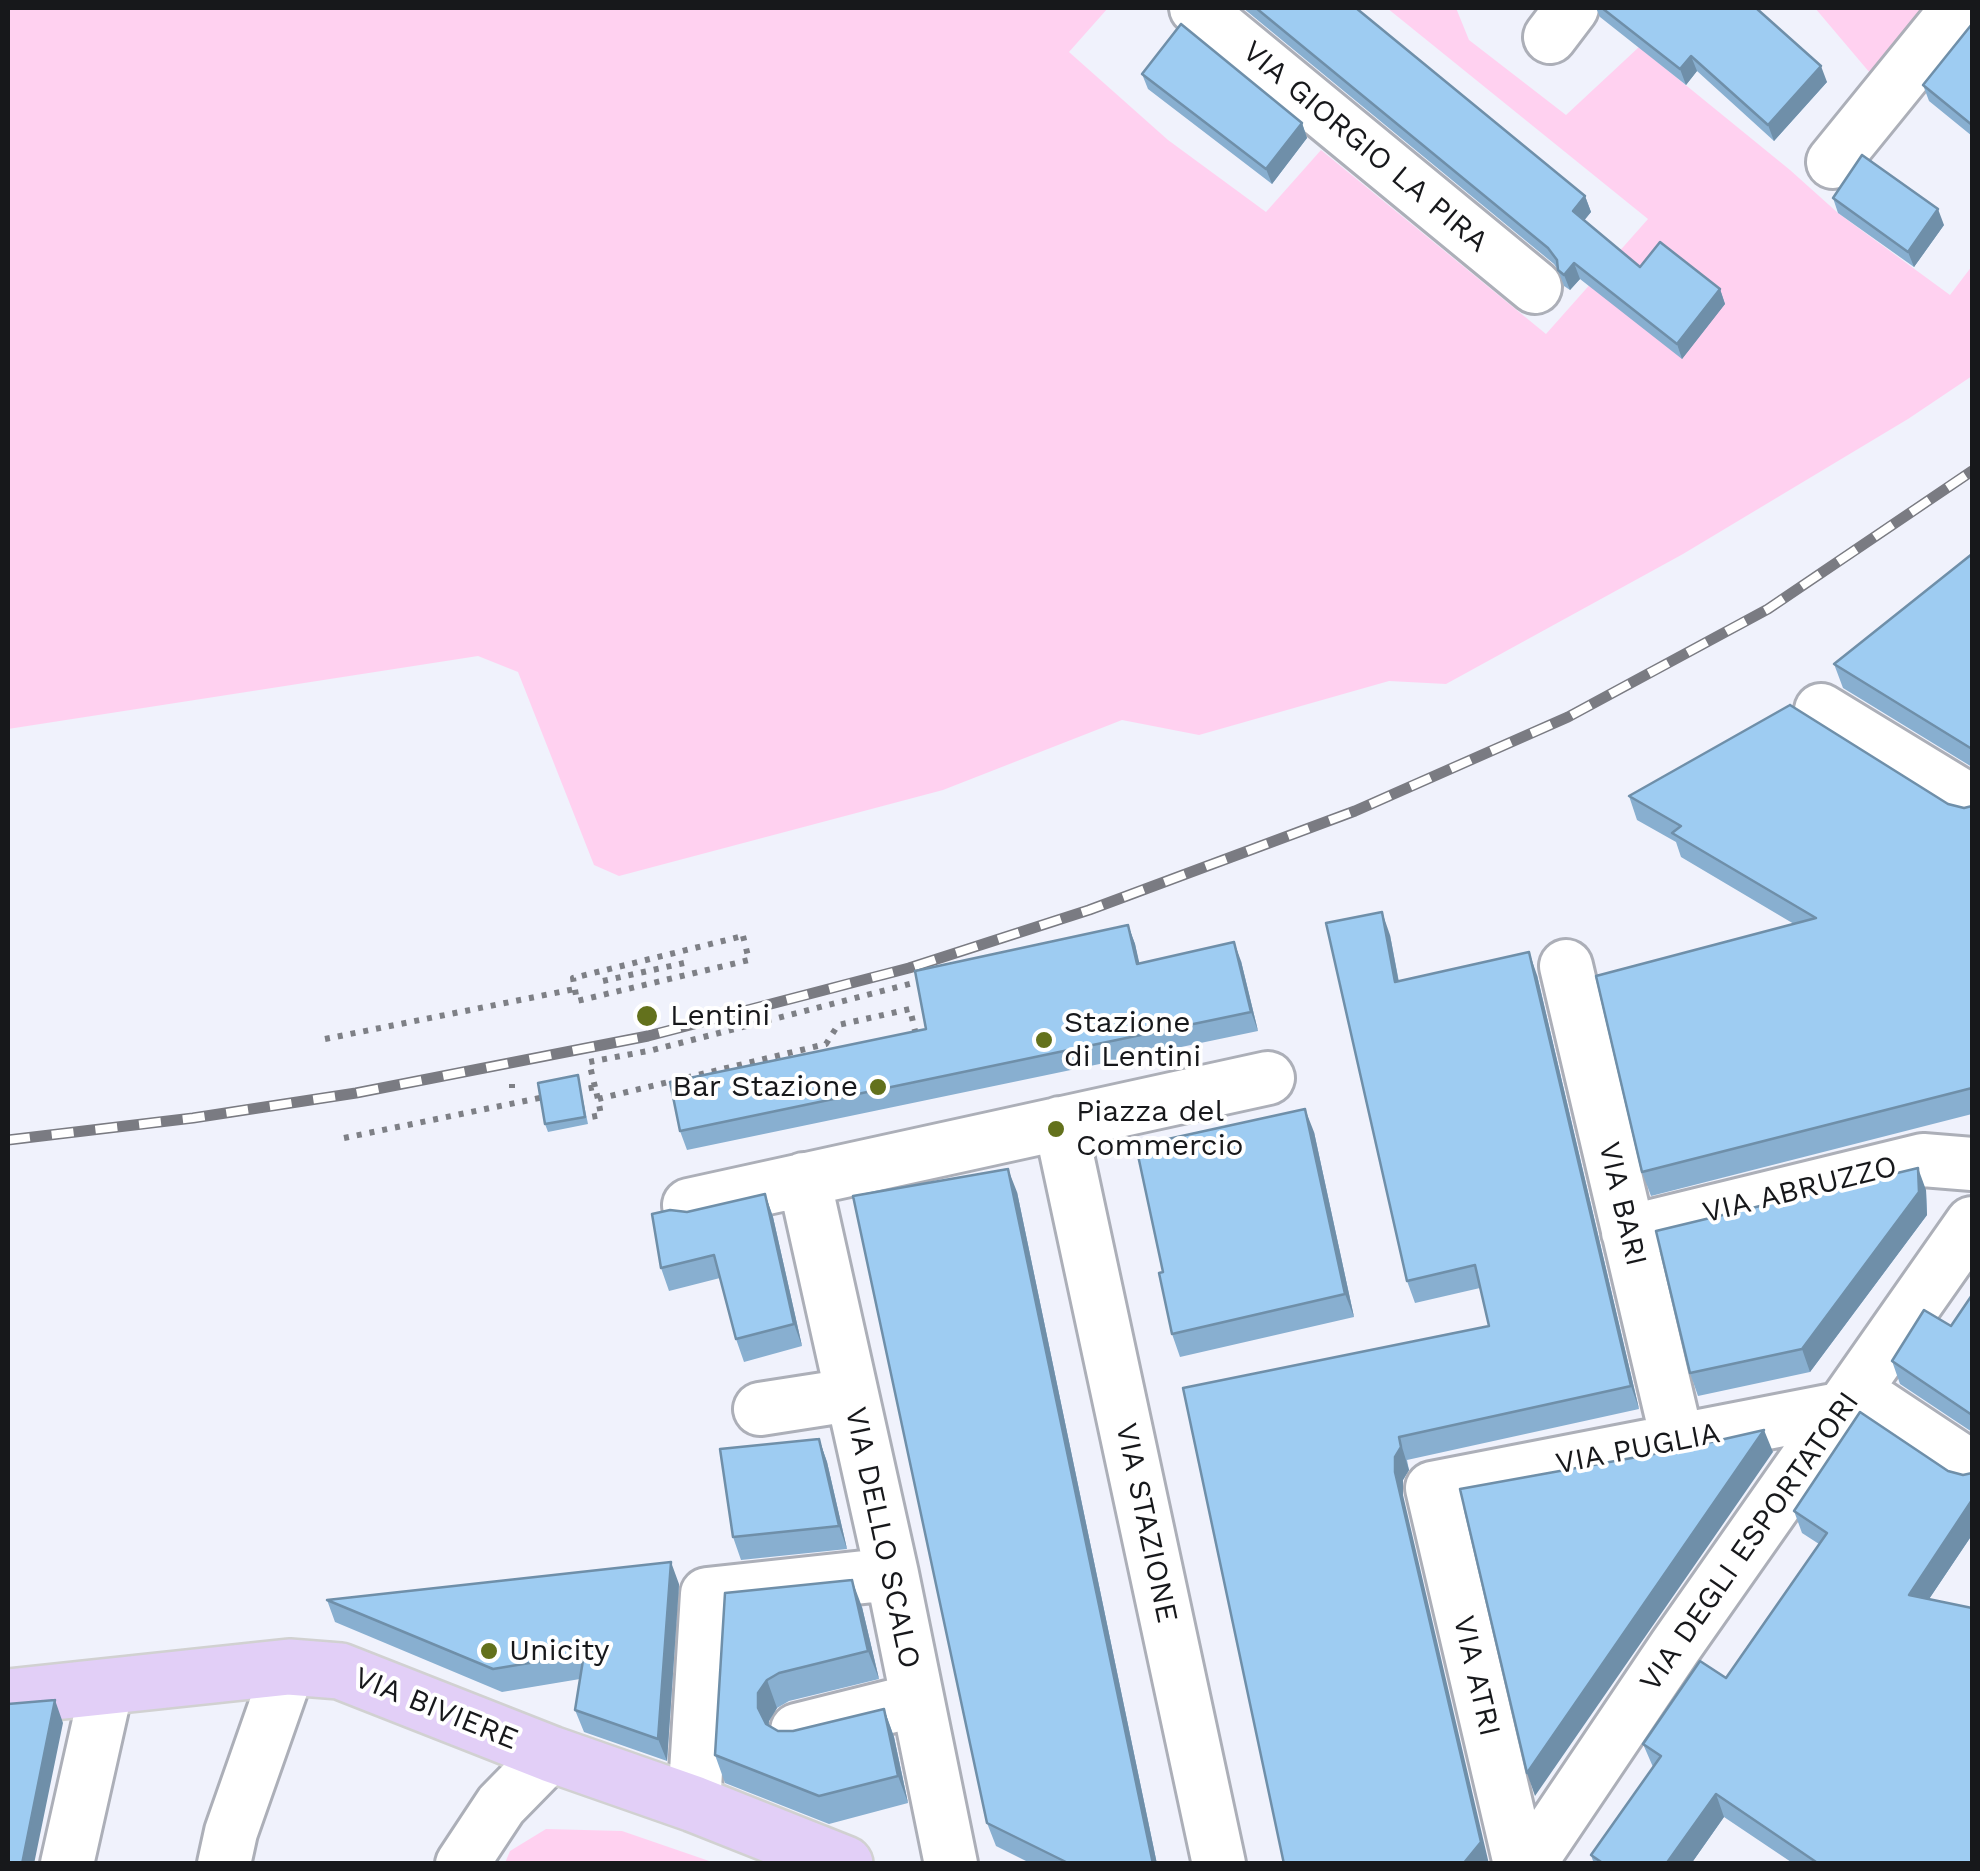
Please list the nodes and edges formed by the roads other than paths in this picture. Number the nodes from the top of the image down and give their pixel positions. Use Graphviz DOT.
graph roads {
  1 [pos="1196,8"];
  2 [pos="1958,8"];
  3 [pos="1834,162"];
  4 [pos="1534,286"];
  5 [pos="1821,710"];
  6 [pos="1972,802"];
  7 [pos="1566,966"];
  8 [pos="1268,1078"];
  9 [pos="1060,1123"];
  10 [pos="1972,1164"];
  11 [pos="808,1196"];
  12 [pos="689,1205"];
  13 [pos="1628,1232"];
  14 [pos="1964,1254"];
  15 [pos="850,1395"];
  16 [pos="1850,1400"];
  17 [pos="760,1409"];
  18 [pos="1678,1442"];
  19 [pos="1972,1468"];
  20 [pos="1432,1488"];
  21 [pos="892,1574"];
  22 [pos="289,1667"];
  23 [pos="107,1686"];
  24 [pos="8,1697"];
  25 [pos="917,1700"];
  26 [pos="797,1730"];
  27 [pos="551,1754"];
  28 [pos="694,1804"];
  29 [pos="67,1864"];
  30 [pos="224,1864"];
  31 [pos="462,1864"];
  32 [pos="845,1864"];
  33 [pos="952,1864"];
  34 [pos="1219,1864"];
  35 [pos="1520,1864"];
  36 [pos="1530,1864"];
  1 -- 4 [label="street, VIA GIORGIO LA PIRA"];
  2 -- 3 [label="street"];
  5 -- 6 [label="street"];
  7 -- 13 [label="street, VIA BARI"];
  8 -- 9 [label="street"];
  9 -- 11 [label="street"];
  9 -- 34 [label="street, VIA STAZIONE"];
  10 -- 13 [label="street, VIA ABRUZZO"];
  11 -- 12 [label="street"];
  11 -- 15 [label="street, VIA DELLO SCALO"];
  13 -- 18 [label="street, VIA BARI"];
  14 -- 16 [label="street, VIA DEGLI ESPORTATORI"];
  15 -- 17 [label="street"];
  15 -- 21 [label="street, VIA DELLO SCALO"];
  16 -- 18 [label="street, VIA PUGLIA"];
  16 -- 19 [label="street"];
  16 -- 36 [label="street, VIA DEGLI ESPORTATORI"];
  18 -- 20 [label="street, VIA PUGLIA"];
  20 -- 35 [label="street, VIA ATRI"];
  21 -- 25 [label="street, VIA DELLO SCALO"];
  21 -- 28 [label="street"];
  22 -- 23 [label="main road, VIA BIVIERE"];
  22 -- 27 [label="main road, VIA BIVIERE"];
  22 -- 30 [label="street"];
  23 -- 24 [label="main road, VIA BIVIERE"];
  23 -- 29 [label="street"];
  25 -- 26 [label="street"];
  25 -- 33 [label="street, VIA DELLO SCALO"];
  27 -- 28 [label="main road, VIA BIVIERE"];
  27 -- 31 [label="street"];
  28 -- 32 [label="main road, VIA BIVIERE"];
}
